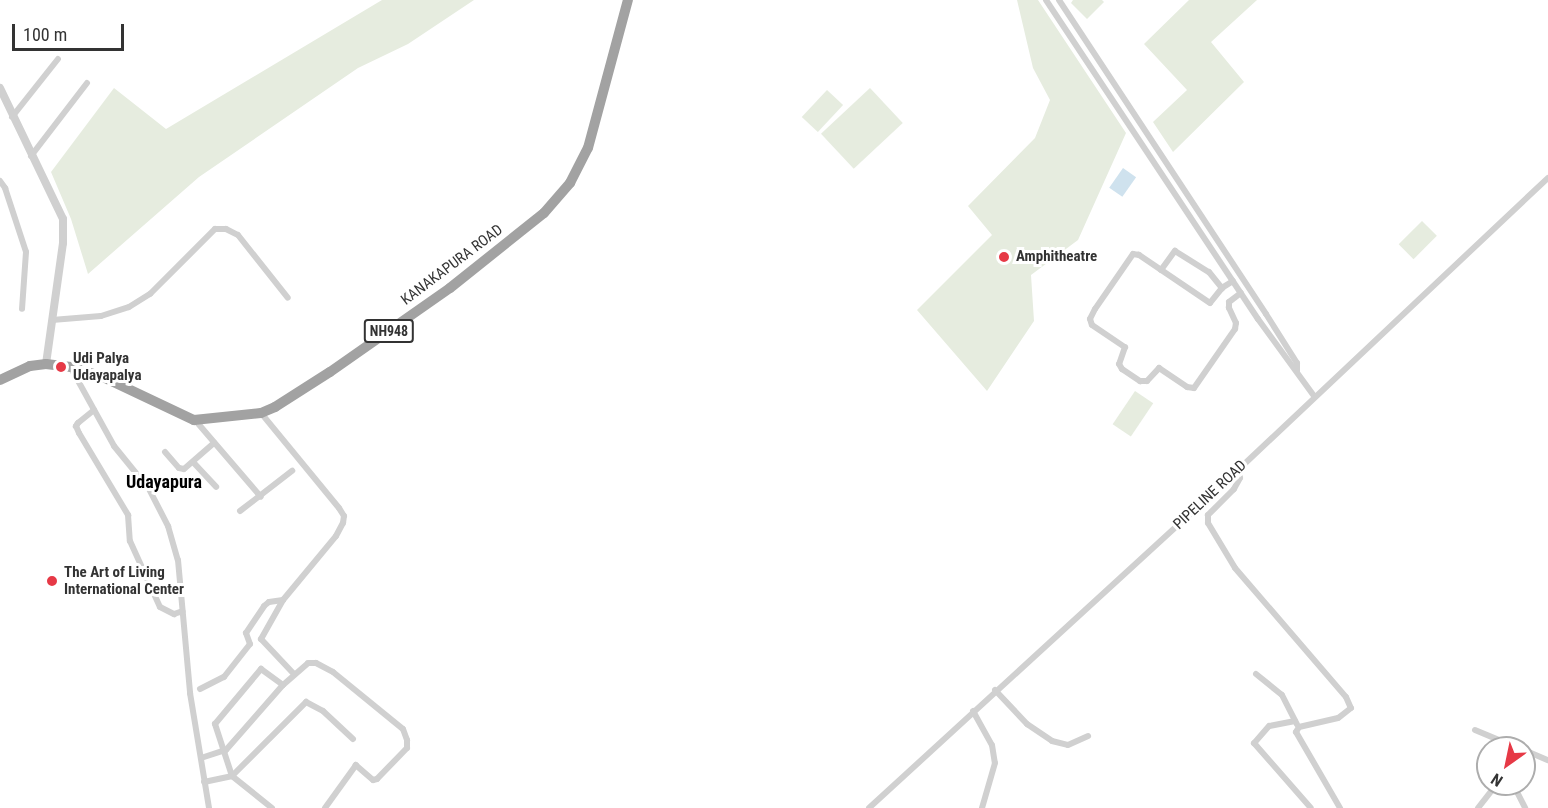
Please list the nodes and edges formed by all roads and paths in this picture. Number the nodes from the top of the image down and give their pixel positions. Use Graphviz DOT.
graph roads {
  1 [pos="628,0"];
  2 [pos="1046,0"];
  3 [pos="1059,0"];
  4 [pos="58,59"];
  5 [pos="87,83"];
  6 [pos="0,89"];
  7 [pos="12,117"];
  8 [pos="32,156"];
  9 [pos="1548,178"];
  10 [pos="0,181"];
  11 [pos="1161,270"];
  12 [pos="1233,281"];
  13 [pos="1222,288"];
  14 [pos="1241,293"];
  15 [pos="288,298"];
  16 [pos="22,309"];
  17 [pos="52,320"];
  18 [pos="46,364"];
  19 [pos="71,368"];
  20 [pos="1297,371"];
  21 [pos="1,376"];
  22 [pos="1314,396"];
  23 [pos="94,410"];
  24 [pos="261,413"];
  25 [pos="194,420"];
  26 [pos="214,443"];
  27 [pos="165,452"];
  28 [pos="193,462"];
  29 [pos="1238,470"];
  30 [pos="292,471"];
  31 [pos="216,487"];
  32 [pos="261,497"];
  33 [pos="240,511"];
  34 [pos="283,600"];
  35 [pos="183,611"];
  36 [pos="294,674"];
  37 [pos="1256,674"];
  38 [pos="283,685"];
  39 [pos="200,688"];
  40 [pos="995,690"];
  41 [pos="973,711"];
  42 [pos="1297,724"];
  43 [pos="1475,730"];
  44 [pos="1088,736"];
  45 [pos="1489,736"];
  46 [pos="353,739"];
  47 [pos="226,750"];
  48 [pos="201,758"];
  49 [pos="232,776"];
  50 [pos="204,782"];
  51 [pos="1488,796"];
  52 [pos="209,808"];
  53 [pos="272,808"];
  54 [pos="325,808"];
  55 [pos="869,808"];
  56 [pos="982,808"];
  57 [pos="1311,808"];
  58 [pos="1340,808"];
  59 [pos="1478,808"];
  1 -- 24 [label="highway, KANAKAPURA ROAD / NH948"];
  2 -- 12 [label="street"];
  3 -- 20 [label="street"];
  4 -- 7 [label="street"];
  5 -- 8 [label="street"];
  6 -- 7 [label="street"];
  7 -- 8 [label="street"];
  8 -- 17 [label="street"];
  9 -- 22 [label="street, PIPELINE ROAD"];
  10 -- 16 [label="street"];
  11 -- 13 [label="street"];
  11 -- 13 [label="street"];
  11 -- 14 [label="street"];
  12 -- 13 [label="street"];
  12 -- 14 [label="street"];
  14 -- 20 [label="street"];
  15 -- 17 [label="street"];
  17 -- 18 [label="street"];
  18 -- 19 [label="highway"];
  18 -- 21 [label="highway"];
  19 -- 23 [label="street"];
  19 -- 25 [label="highway"];
  20 -- 22 [label="street"];
  22 -- 29 [label="street, PIPELINE ROAD"];
  23 -- 35 [label="street"];
  23 -- 35 [label="street"];
  24 -- 25 [label="highway, KANAKAPURA ROAD / NH948"];
  24 -- 34 [label="street"];
  25 -- 26 [label="street"];
  26 -- 28 [label="street"];
  26 -- 32 [label="street"];
  27 -- 28 [label="street"];
  28 -- 31 [label="street"];
  29 -- 40 [label="street, PIPELINE ROAD"];
  29 -- 42 [label="street"];
  30 -- 32 [label="street"];
  32 -- 33 [label="street"];
  34 -- 36 [label="street"];
  34 -- 39 [label="street"];
  35 -- 48 [label="street"];
  36 -- 38 [label="street"];
  36 -- 54 [label="street"];
  37 -- 42 [label="street"];
  38 -- 47 [label="street"];
  38 -- 47 [label="street"];
  40 -- 41 [label="street, PIPELINE ROAD"];
  40 -- 44 [label="street"];
  41 -- 55 [label="street, PIPELINE ROAD"];
  41 -- 56 [label="street"];
  42 -- 57 [label="street"];
  42 -- 58 [label="street"];
  43 -- 45 [label="street"];
  46 -- 49 [label="street"];
  47 -- 48 [label="street"];
  47 -- 49 [label="street"];
  48 -- 50 [label="street"];
  49 -- 50 [label="street"];
  49 -- 53 [label="street"];
  50 -- 52 [label="street"];
  51 -- 59 [label="street"];
}
